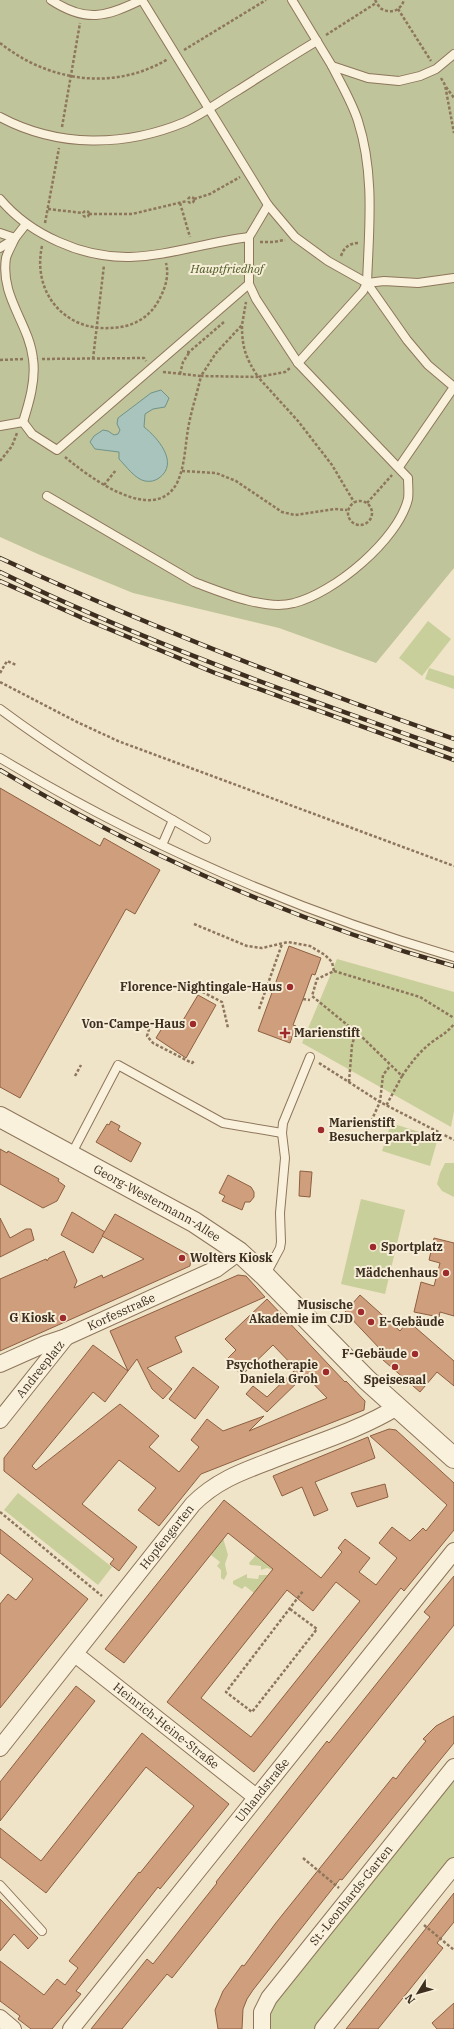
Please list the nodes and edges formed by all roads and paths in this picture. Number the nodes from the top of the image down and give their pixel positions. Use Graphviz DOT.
graph roads {
  1 [pos="51,0"];
  2 [pos="142,0"];
  3 [pos="266,0"];
  4 [pos="292,0"];
  5 [pos="404,0"];
  6 [pos="376,2"];
  7 [pos="398,9"];
  8 [pos="81,14"];
  9 [pos="317,41"];
  10 [pos="0,43"];
  11 [pos="454,54"];
  12 [pos="175,55"];
  13 [pos="332,66"];
  14 [pos="436,69"];
  15 [pos="70,76"];
  16 [pos="445,85"];
  17 [pos="454,98"];
  18 [pos="209,108"];
  19 [pos="0,117"];
  20 [pos="454,132"];
  21 [pos="60,139"];
  22 [pos="248,172"];
  23 [pos="0,199"];
  24 [pos="180,203"];
  25 [pos="268,206"];
  26 [pos="48,209"];
  27 [pos="26,224"];
  28 [pos="0,233"];
  29 [pos="44,236"];
  30 [pos="295,237"];
  31 [pos="15,238"];
  32 [pos="249,239"];
  33 [pos="193,247"];
  34 [pos="0,248"];
  35 [pos="368,248"];
  36 [pos="164,254"];
  37 [pos="105,257"];
  38 [pos="341,268"];
  39 [pos="454,278"];
  40 [pos="367,283"];
  41 [pos="249,284"];
  42 [pos="242,325"];
  43 [pos="96,329"];
  44 [pos="189,352"];
  45 [pos="33,359"];
  46 [pos="93,359"];
  47 [pos="0,360"];
  48 [pos="298,363"];
  49 [pos="153,369"];
  50 [pos="180,374"];
  51 [pos="201,376"];
  52 [pos="258,377"];
  53 [pos="22,422"];
  54 [pos="0,426"];
  55 [pos="57,450"];
  56 [pos="0,461"];
  57 [pos="399,467"];
  58 [pos="116,470"];
  59 [pos="182,471"];
  60 [pos="104,485"];
  61 [pos="47,496"];
  62 [pos="354,502"];
  63 [pos="367,503"];
  64 [pos="347,510"];
  65 [pos="16,665"];
  66 [pos="0,673"];
  67 [pos="0,682"];
  68 [pos="0,709"];
  69 [pos="0,758"];
  70 [pos="173,820"];
  71 [pos="206,839"];
  72 [pos="162,845"];
  73 [pos="454,866"];
  74 [pos="194,924"];
  75 [pos="282,944"];
  76 [pos="454,957"];
  77 [pos="334,971"];
  78 [pos="189,985"];
  79 [pos="303,999"];
  80 [pos="310,1000"];
  81 [pos="259,1008"];
  82 [pos="454,1018"];
  83 [pos="140,1024"];
  84 [pos="454,1024"];
  85 [pos="228,1028"];
  86 [pos="356,1032"];
  87 [pos="310,1057"];
  88 [pos="194,1061"];
  89 [pos="81,1065"];
  90 [pos="390,1066"];
  91 [pos="75,1076"];
  92 [pos="402,1076"];
  93 [pos="349,1082"];
  94 [pos="380,1102"];
  95 [pos="386,1106"];
  96 [pos="0,1117"];
  97 [pos="367,1130"];
  98 [pos="282,1133"];
  99 [pos="454,1140"];
  100 [pos="70,1155"];
  101 [pos="239,1252"];
  102 [pos="265,1276"];
  103 [pos="66,1337"];
  104 [pos="0,1364"];
  105 [pos="397,1407"];
  106 [pos="0,1420"];
  107 [pos="454,1458"];
  108 [pos="0,1512"];
  109 [pos="454,1551"];
  110 [pos="303,1591"];
  111 [pos="105,1598"];
  112 [pos="290,1609"];
  113 [pos="75,1654"];
  114 [pos="0,1748"];
  115 [pos="454,1768"];
  116 [pos="256,1797"];
  117 [pos="303,1858"];
  118 [pos="454,1866"];
  119 [pos="0,1885"];
  120 [pos="350,1898"];
  121 [pos="414,1916"];
  122 [pos="42,1931"];
  123 [pos="454,1950"];
  124 [pos="0,2018"];
  125 [pos="13,2029"];
  126 [pos="71,2029"];
  127 [pos="262,2029"];
  128 [pos="323,2029"];
  1 -- 8 [label="lane"];
  2 -- 8 [label="lane"];
  2 -- 12 [label="lane"];
  3 -- 12 [label="path"];
  4 -- 9 [label="lane"];
  5 -- 7 [label="path"];
  6 -- 7 [label="path"];
  6 -- 9 [label="path"];
  7 -- 14 [label="path"];
  8 -- 15 [label="path"];
  9 -- 13 [label="lane"];
  9 -- 18 [label="lane"];
  10 -- 15 [label="path"];
  11 -- 14 [label="lane"];
  12 -- 15 [label="path"];
  12 -- 18 [label="lane"];
  13 -- 14 [label="lane"];
  13 -- 35 [label="lane"];
  14 -- 16 [label="path"];
  15 -- 21 [label="path"];
  16 -- 17 [label="path"];
  16 -- 20 [label="path"];
  18 -- 21 [label="lane"];
  18 -- 22 [label="lane"];
  19 -- 21 [label="lane"];
  21 -- 26 [label="path"];
  22 -- 24 [label="path"];
  22 -- 25 [label="lane"];
  23 -- 27 [label="lane"];
  24 -- 26 [label="path"];
  24 -- 33 [label="path"];
  25 -- 30 [label="lane"];
  25 -- 32 [label="lane"];
  26 -- 29 [label="path"];
  27 -- 29 [label="lane"];
  27 -- 31 [label="lane"];
  28 -- 31 [label="lane"];
  29 -- 37 [label="lane"];
  29 -- 43 [label="path"];
  30 -- 32 [label="path"];
  30 -- 38 [label="lane"];
  31 -- 34 [label="lane"];
  31 -- 45 [label="lane"];
  32 -- 33 [label="lane"];
  32 -- 41 [label="lane"];
  33 -- 36 [label="lane"];
  35 -- 38 [label="path"];
  35 -- 40 [label="lane"];
  36 -- 37 [label="lane"];
  36 -- 43 [label="path"];
  37 -- 43 [label="path"];
  38 -- 40 [label="lane"];
  39 -- 40 [label="lane"];
  40 -- 48 [label="lane"];
  40 -- 57 [label="lane"];
  41 -- 42 [label="path"];
  41 -- 48 [label="lane"];
  41 -- 49 [label="lane"];
  42 -- 51 [label="path"];
  42 -- 52 [label="path"];
  43 -- 46 [label="path"];
  44 -- 50 [label="path"];
  45 -- 46 [label="path"];
  45 -- 47 [label="path"];
  45 -- 53 [label="lane"];
  46 -- 49 [label="path"];
  48 -- 52 [label="path"];
  48 -- 57 [label="lane"];
  49 -- 50 [label="path"];
  49 -- 55 [label="lane"];
  50 -- 51 [label="path"];
  51 -- 52 [label="path"];
  51 -- 59 [label="path"];
  52 -- 62 [label="path"];
  53 -- 54 [label="lane"];
  53 -- 55 [label="lane"];
  53 -- 56 [label="path"];
  55 -- 60 [label="path"];
  57 -- 61 [label="lane"];
  57 -- 63 [label="path"];
  58 -- 60 [label="path"];
  59 -- 60 [label="path"];
  59 -- 64 [label="path"];
  62 -- 63 [label="path"];
  62 -- 64 [label="path"];
  63 -- 64 [label="path"];
  65 -- 66 [label="path"];
  67 -- 73 [label="path"];
  68 -- 70 [label="lane"];
  69 -- 72 [label="lane"];
  70 -- 71 [label="lane"];
  70 -- 72 [label="lane"];
  72 -- 76 [label="lane"];
  74 -- 75 [label="path"];
  75 -- 77 [label="path"];
  75 -- 81 [label="path"];
  77 -- 82 [label="path"];
  77 -- 86 [label="path"];
  78 -- 85 [label="path"];
  79 -- 80 [label="path"];
  83 -- 88 [label="path"];
  84 -- 92 [label="path"];
  86 -- 90 [label="path"];
  86 -- 93 [label="path"];
  87 -- 93 [label="path"];
  87 -- 98 [label="lane"];
  89 -- 91 [label="path"];
  90 -- 92 [label="path"];
  90 -- 94 [label="path"];
  92 -- 95 [label="path"];
  93 -- 94 [label="path"];
  94 -- 95 [label="path"];
  94 -- 97 [label="path"];
  95 -- 99 [label="path"];
  96 -- 100 [label="street, Georg-Westermann-Allee"];
  98 -- 100 [label="lane"];
  98 -- 102 [label="lane"];
  100 -- 101 [label="street, Georg-Westermann-Allee"];
  101 -- 102 [label="street, Georg-Westermann-Allee"];
  101 -- 103 [label="street, Korfesstraße"];
  102 -- 105 [label="street, Georg-Westermann-Allee"];
  103 -- 104 [label="street, Korfesstraße"];
  103 -- 106 [label="street, Andreeplatz"];
  105 -- 107 [label="street, Georg-Westermann-Allee"];
  105 -- 113 [label="street, Hopfengarten"];
  108 -- 111 [label="path"];
  109 -- 116 [label="street, Uhlandstraße"];
  110 -- 112 [label="path"];
  112 -- 112 [label="path"];
  113 -- 114 [label="street, Hopfengarten"];
  113 -- 116 [label="street, Heinrich-Heine-Straße"];
  115 -- 120 [label="street, St.-Leonhards-Garten"];
  116 -- 126 [label="street, Uhlandstraße"];
  117 -- 120 [label="path"];
  118 -- 121 [label="street"];
  119 -- 122 [label="lane"];
  120 -- 127 [label="street, St.-Leonhards-Garten"];
  121 -- 123 [label="path"];
  121 -- 128 [label="street"];
  124 -- 125 [label="street"];
}
